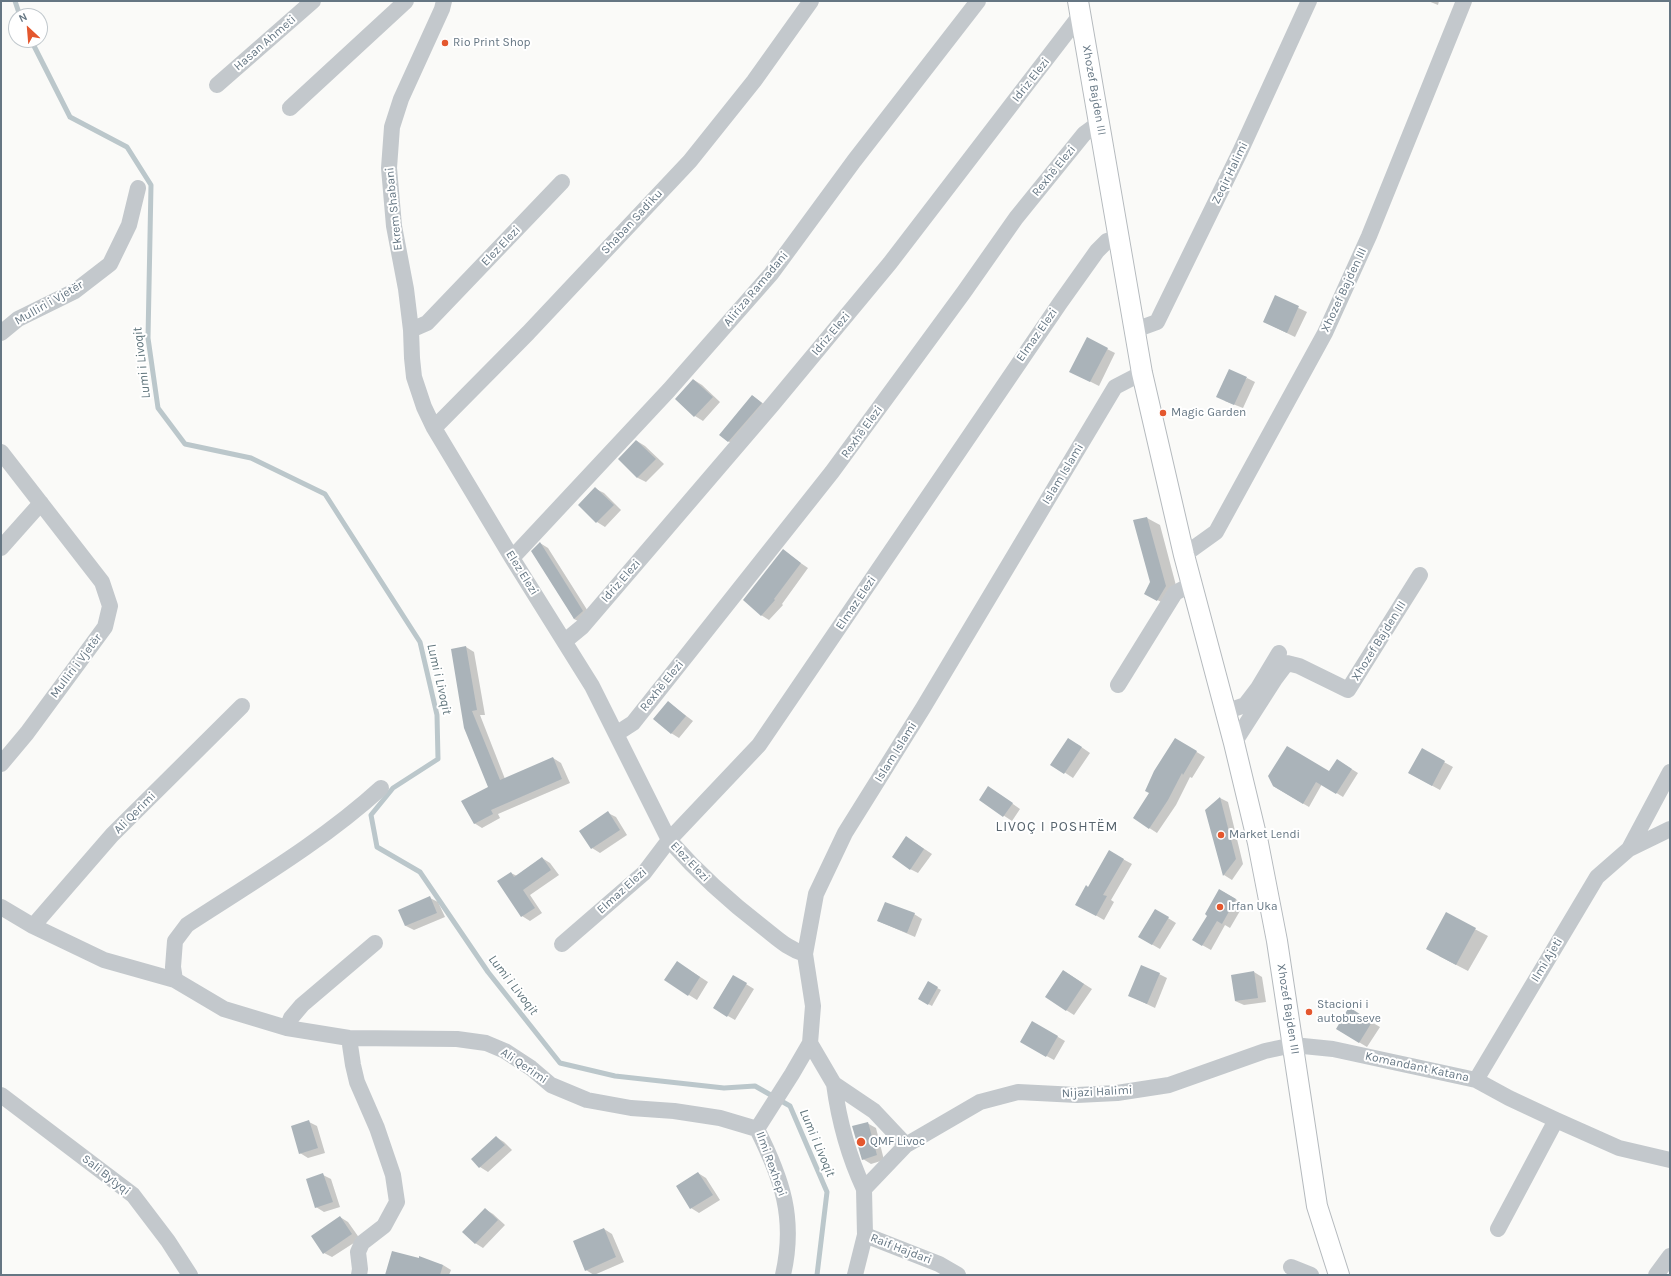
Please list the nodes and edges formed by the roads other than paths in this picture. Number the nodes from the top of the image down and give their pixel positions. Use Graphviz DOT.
graph roads {
  1 [pos="313,1"];
  2 [pos="406,1"];
  3 [pos="444,1"];
  4 [pos="810,1"];
  5 [pos="978,1"];
  6 [pos="1309,1"];
  7 [pos="1464,1"];
  8 [pos="1079,8"];
  9 [pos="218,85"];
  10 [pos="290,108"];
  11 [pos="1099,123"];
  12 [pos="562,182"];
  13 [pos="138,188"];
  14 [pos="1118,238"];
  15 [pos="411,330"];
  16 [pos="1135,330"];
  17 [pos="1,333"];
  18 [pos="1142,373"];
  19 [pos="434,428"];
  20 [pos="1,452"];
  21 [pos="41,503"];
  22 [pos="1,548"];
  23 [pos="1184,555"];
  24 [pos="512,558"];
  25 [pos="1420,575"];
  26 [pos="1192,584"];
  27 [pos="565,641"];
  28 [pos="1279,653"];
  29 [pos="1118,685"];
  30 [pos="242,706"];
  31 [pos="1225,712"];
  32 [pos="616,734"];
  33 [pos="1234,743"];
  34 [pos="1,764"];
  35 [pos="1670,772"];
  36 [pos="381,788"];
  37 [pos="1670,828"];
  38 [pos="669,840"];
  39 [pos="1629,849"];
  40 [pos="2,905"];
  41 [pos="33,926"];
  42 [pos="375,943"];
  43 [pos="562,944"];
  44 [pos="805,954"];
  45 [pos="175,980"];
  46 [pos="287,1028"];
  47 [pos="349,1038"];
  48 [pos="810,1043"];
  49 [pos="1294,1046"];
  50 [pos="1476,1080"];
  51 [pos="834,1084"];
  52 [pos="1,1095"];
  53 [pos="1556,1120"];
  54 [pos="761,1123"];
  55 [pos="906,1145"];
  56 [pos="1670,1160"];
  57 [pos="864,1189"];
  58 [pos="1498,1229"];
  59 [pos="865,1235"];
  60 [pos="1670,1256"];
  61 [pos="1292,1267"];
  62 [pos="190,1275"];
  63 [pos="359,1275"];
  64 [pos="783,1275"];
  65 [pos="855,1275"];
  66 [pos="958,1275"];
  67 [pos="1311,1275"];
  68 [pos="1338,1275"];
  69 [pos="1656,1275"];
  1 -- 9 [label="street, Hasan Ahmeti"];
  2 -- 10 [label="street"];
  3 -- 15 [label="street, Ekrem Shabani"];
  4 -- 19 [label="street, Shaban Sadiku"];
  5 -- 24 [label="street, Aliriza Ramadani"];
  6 -- 16 [label="street, Zeqir Halimi"];
  7 -- 23 [label="street, Xhozef Bajden III"];
  8 -- 11 [label="main road, Xhozef Bajden III"];
  8 -- 27 [label="street, Idriz Elezi"];
  11 -- 14 [label="main road, Xhozef Bajden III"];
  11 -- 32 [label="street, Rexhë Elezi"];
  12 -- 15 [label="street, Elez Elezi"];
  13 -- 17 [label="street, Mulliri i Vjetër"];
  14 -- 16 [label="main road, Xhozef Bajden III"];
  14 -- 38 [label="street, Elmaz Elezi"];
  15 -- 19 [label="street, Elez Elezi"];
  16 -- 18 [label="main road, Xhozef Bajden III"];
  18 -- 23 [label="main road, Xhozef Bajden III"];
  18 -- 44 [label="street, Islam Islami"];
  19 -- 24 [label="street, Elez Elezi"];
  20 -- 21 [label="street, Mulliri i Vjetër"];
  21 -- 22 [label="street"];
  21 -- 34 [label="street, Mulliri i Vjetër"];
  23 -- 26 [label="main road, Xhozef Bajden III"];
  24 -- 27 [label="street, Elez Elezi"];
  25 -- 33 [label="street, Xhozef Bajden III"];
  26 -- 29 [label="street"];
  26 -- 31 [label="main road, Xhozef Bajden III"];
  27 -- 32 [label="street, Elez Elezi"];
  28 -- 31 [label="street"];
  30 -- 41 [label="street, Ali Qerimi"];
  31 -- 33 [label="main road, Xhozef Bajden III"];
  32 -- 38 [label="street, Elez Elezi"];
  33 -- 49 [label="main road, Xhozef Bajden III"];
  35 -- 39 [label="street, Ilmi Ajeti"];
  36 -- 45 [label="street"];
  37 -- 39 [label="street, Ilmi Ajeti"];
  38 -- 43 [label="street, Elmaz Elezi"];
  38 -- 44 [label="street, Elez Elezi"];
  39 -- 50 [label="street, Ilmi Ajeti"];
  40 -- 41 [label="street, Ali Qerimi"];
  41 -- 45 [label="street, Ali Qerimi"];
  42 -- 46 [label="street"];
  44 -- 48 [label="street, Islam Islami"];
  45 -- 46 [label="street, Ali Qerimi"];
  46 -- 47 [label="street, Ali Qerimi"];
  47 -- 54 [label="street, Ali Qerimi"];
  47 -- 63 [label="street"];
  48 -- 51 [label="street"];
  48 -- 54 [label="street, Ilmi Rexhepi"];
  49 -- 50 [label="street, Komandant Katana"];
  49 -- 55 [label="street, Nijazi Halimi"];
  49 -- 68 [label="main road, Xhozef Bajden III"];
  50 -- 53 [label="street, Komandant Katana"];
  51 -- 55 [label="street"];
  51 -- 57 [label="street, Raif Hajdari"];
  52 -- 62 [label="street, Sali Bytyqi"];
  53 -- 56 [label="street, Komandant Katana"];
  53 -- 58 [label="street"];
  54 -- 64 [label="street, Ilmi Rexhepi"];
  55 -- 57 [label="street"];
  57 -- 59 [label="street, Raif Hajdari"];
  59 -- 65 [label="street, Raif Hajdari"];
  59 -- 66 [label="street, Raif Hajdari"];
  60 -- 69 [label="street"];
  61 -- 67 [label="street"];
}
